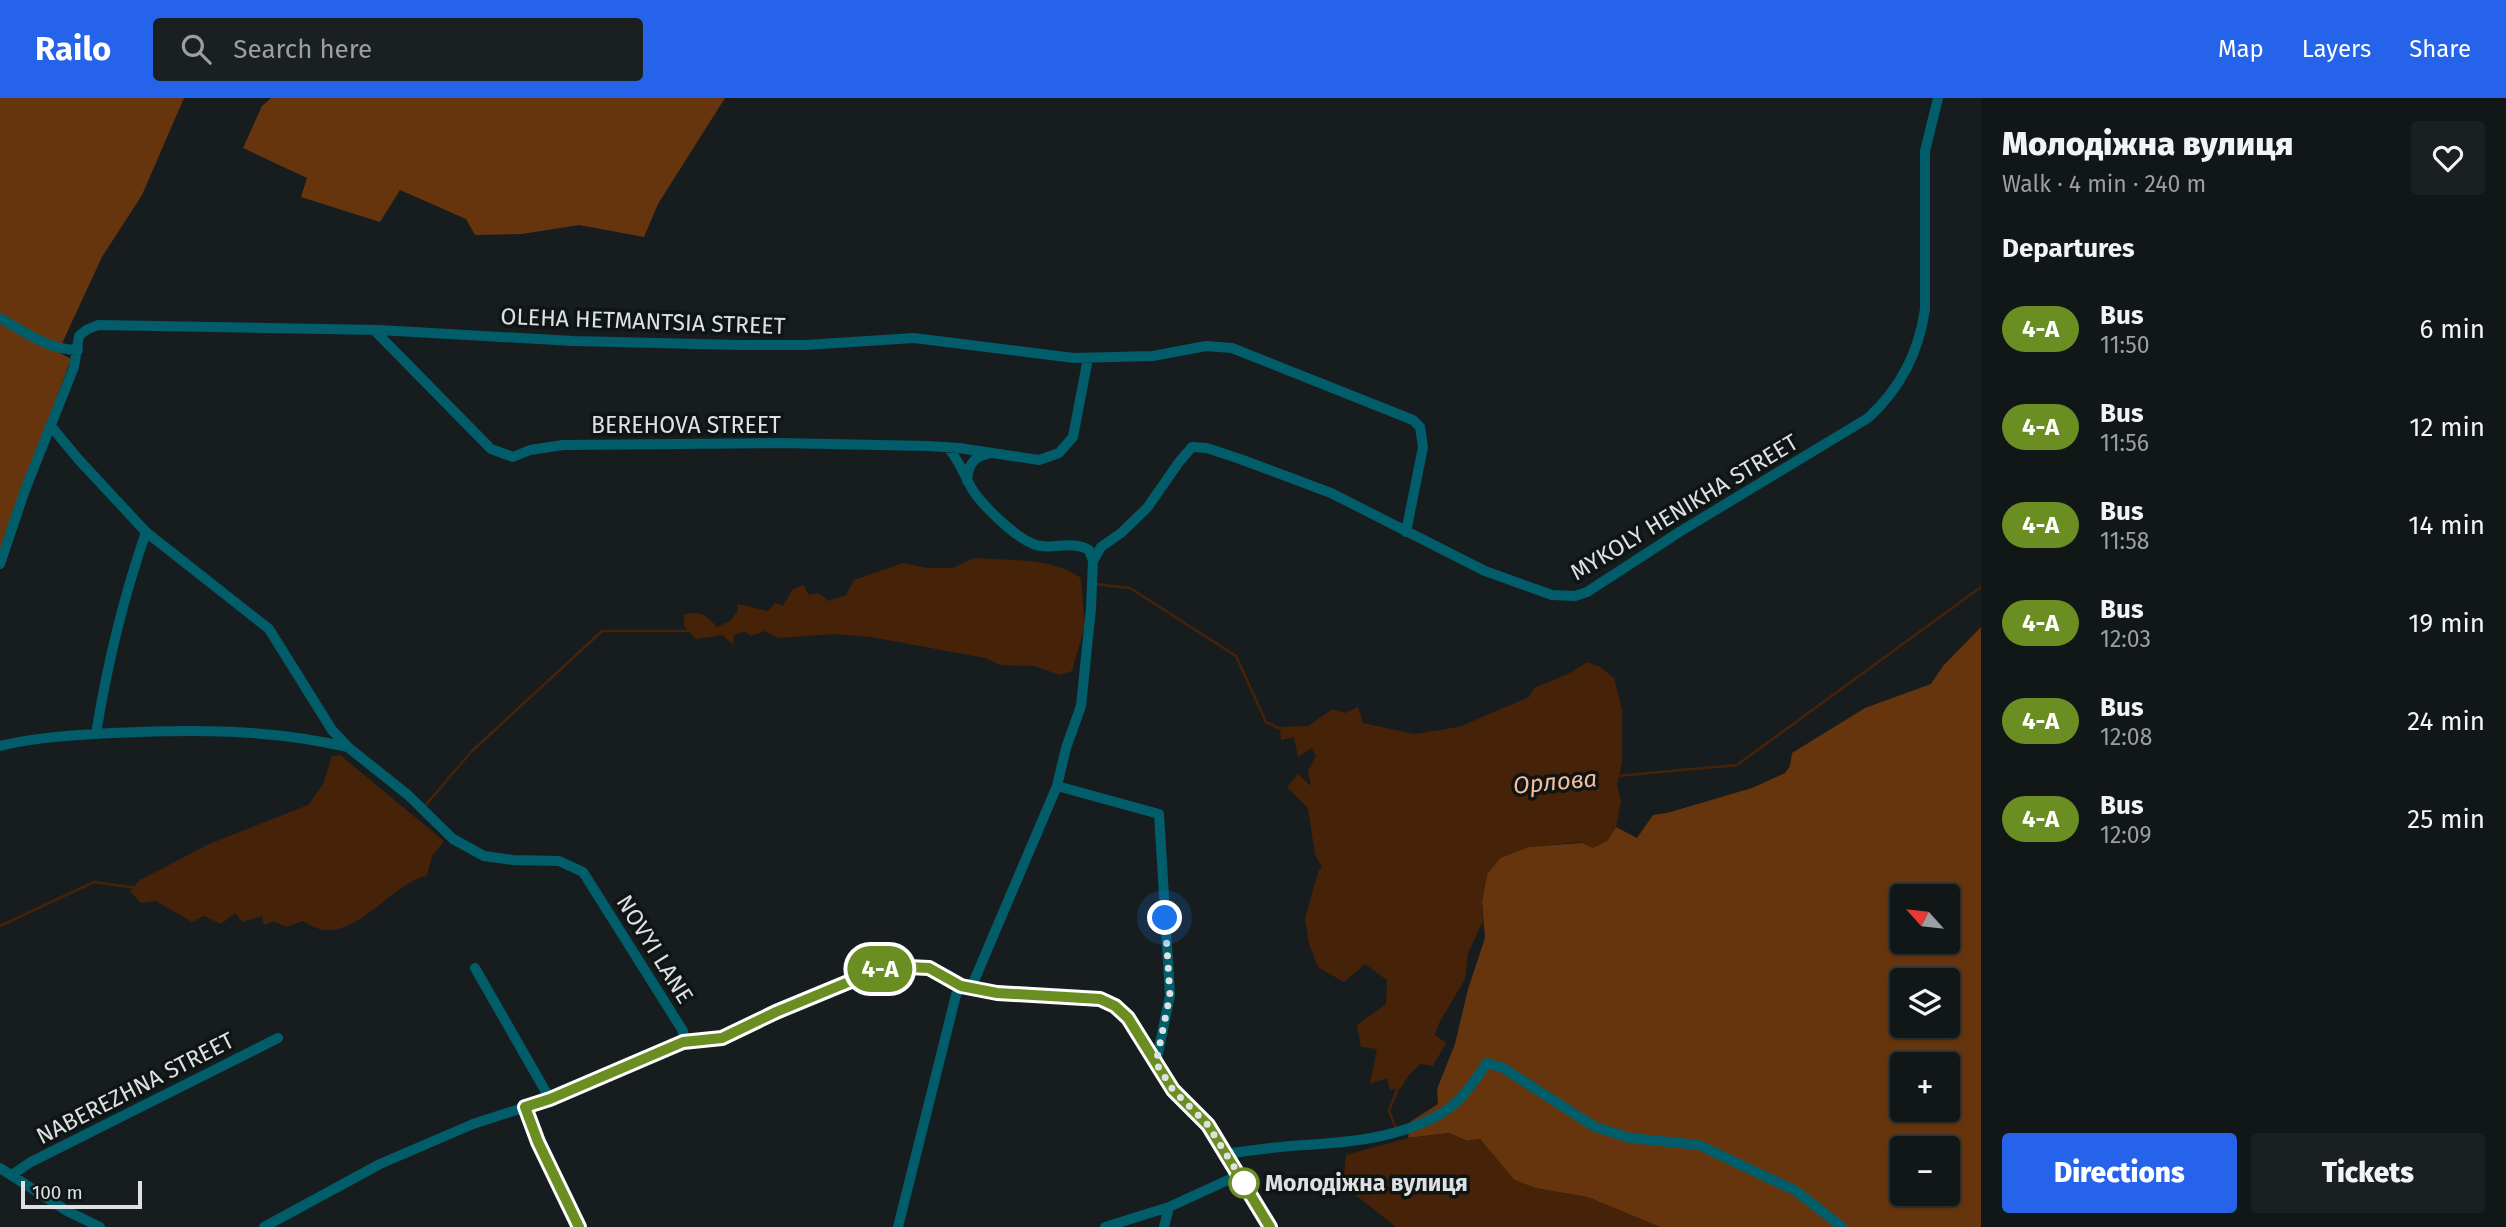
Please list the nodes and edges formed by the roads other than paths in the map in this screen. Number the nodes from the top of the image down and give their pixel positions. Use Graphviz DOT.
graph roads {
  1 [pos="1938,98"];
  2 [pos="0,318"];
  3 [pos="374,330"];
  4 [pos="78,350"];
  5 [pos="1088,358"];
  6 [pos="50,425"];
  7 [pos="947,447"];
  8 [pos="988,454"];
  9 [pos="967,481"];
  10 [pos="146,532"];
  11 [pos="1406,532"];
  12 [pos="1093,561"];
  13 [pos="0,564"];
  14 [pos="96,734"];
  15 [pos="0,746"];
  16 [pos="349,748"];
  17 [pos="1057,786"];
  18 [pos="475,968"];
  19 [pos="966,987"];
  20 [pos="278,1038"];
  21 [pos="683,1042"];
  22 [pos="1156,1063"];
  23 [pos="550,1099"];
  24 [pos="525,1107"];
  25 [pos="1226,1154"];
  26 [pos="0,1168"];
  27 [pos="12,1175"];
  28 [pos="1239,1175"];
  29 [pos="1169,1207"];
  30 [pos="95,1225"];
  31 [pos="75,1227"];
  32 [pos="264,1227"];
  33 [pos="579,1227"];
  34 [pos="898,1227"];
  35 [pos="1105,1227"];
  36 [pos="1164,1227"];
  37 [pos="1270,1227"];
  38 [pos="1842,1227"];
  1 -- 11 [label="street, MYKOLY HENIKHA STREET"];
  2 -- 4 [label="street"];
  3 -- 4 [label="street, OLEHA HETMANTSIA STREET"];
  3 -- 5 [label="street, OLEHA HETMANTSIA STREET"];
  3 -- 7 [label="street, BEREHOVA STREET"];
  4 -- 6 [label="street"];
  5 -- 8 [label="street, BEREHOVA STREET"];
  5 -- 11 [label="street, OLEHA HETMANTSIA STREET"];
  6 -- 10 [label="street"];
  6 -- 13 [label="street"];
  7 -- 8 [label="street, BEREHOVA STREET"];
  7 -- 9 [label="street"];
  8 -- 9 [label="street"];
  9 -- 12 [label="street"];
  10 -- 14 [label="street"];
  10 -- 16 [label="street"];
  11 -- 12 [label="street, MYKOLY HENIKHA STREET"];
  12 -- 17 [label="street"];
  14 -- 15 [label="street"];
  14 -- 16 [label="street"];
  16 -- 21 [label="street, NOVYI LANE"];
  17 -- 19 [label="street"];
  17 -- 22 [label="street"];
  18 -- 23 [label="street"];
  19 -- 21 [label="street"];
  19 -- 22 [label="street"];
  19 -- 34 [label="street"];
  20 -- 27 [label="street, NABEREZHNA STREET"];
  21 -- 23 [label="street"];
  22 -- 25 [label="street"];
  23 -- 24 [label="street"];
  24 -- 32 [label="street"];
  24 -- 33 [label="street"];
  25 -- 28 [label="street"];
  25 -- 38 [label="street"];
  26 -- 27 [label="street"];
  27 -- 30 [label="street"];
  28 -- 29 [label="street"];
  28 -- 37 [label="street"];
  29 -- 35 [label="street"];
  29 -- 36 [label="street"];
  30 -- 31 [label="street"];
}
